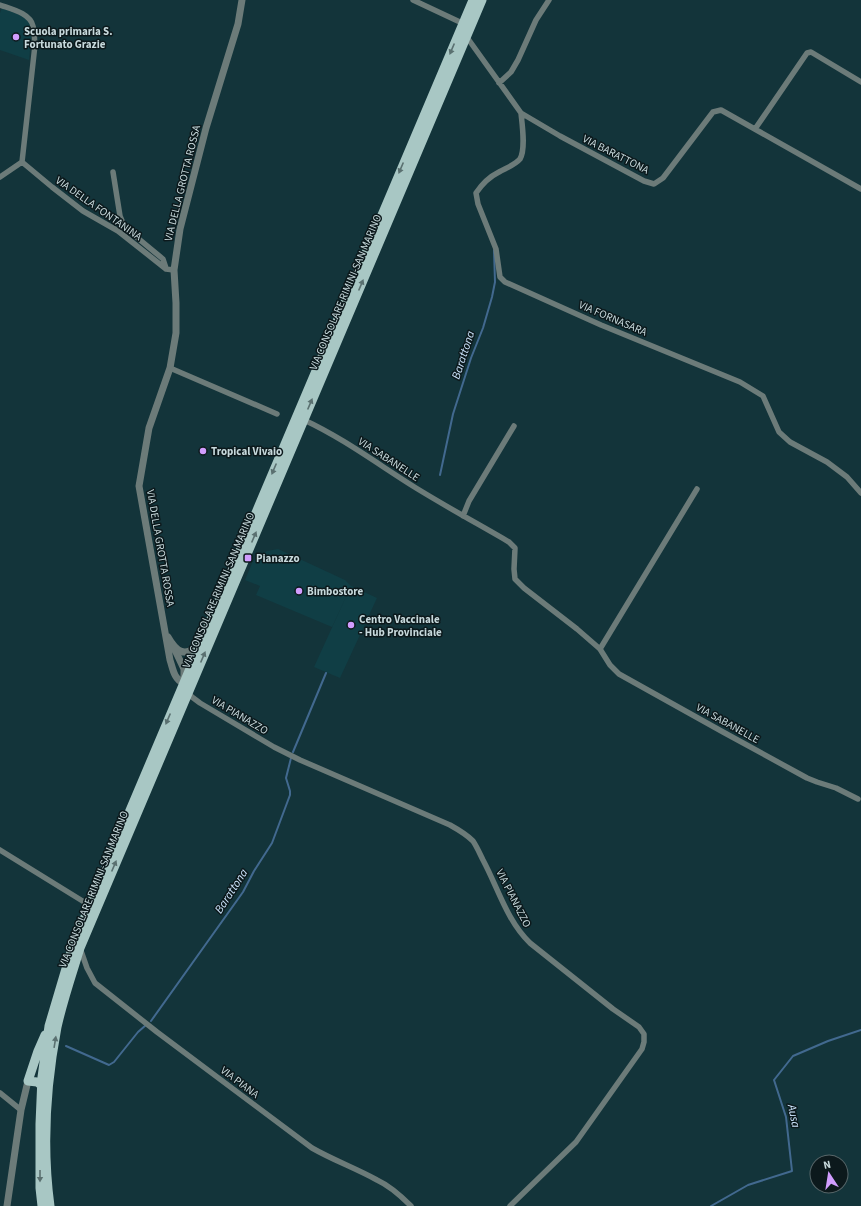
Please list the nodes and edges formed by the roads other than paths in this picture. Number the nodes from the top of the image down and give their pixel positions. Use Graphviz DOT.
graph roads {
  1 [pos="2,0"];
  2 [pos="242,0"];
  3 [pos="413,0"];
  4 [pos="473,0"];
  5 [pos="482,0"];
  6 [pos="549,0"];
  7 [pos="0,5"];
  8 [pos="462,23"];
  9 [pos="466,38"];
  10 [pos="861,82"];
  11 [pos="499,83"];
  12 [pos="521,112"];
  13 [pos="756,129"];
  14 [pos="22,162"];
  15 [pos="113,172"];
  16 [pos="0,177"];
  17 [pos="861,189"];
  18 [pos="170,269"];
  19 [pos="170,368"];
  20 [pos="277,414"];
  21 [pos="304,420"];
  22 [pos="514,426"];
  23 [pos="697,489"];
  24 [pos="861,493"];
  25 [pos="462,516"];
  26 [pos="166,633"];
  27 [pos="201,642"];
  28 [pos="174,647"];
  29 [pos="600,649"];
  30 [pos="183,683"];
  31 [pos="188,693"];
  32 [pos="858,799"];
  33 [pos="0,850"];
  34 [pos="89,905"];
  35 [pos="80,948"];
  36 [pos="49,1026"];
  37 [pos="35,1082"];
  38 [pos="0,1093"];
  39 [pos="21,1110"];
  40 [pos="7,1206"];
  41 [pos="42,1206"];
  42 [pos="50,1206"];
  43 [pos="412,1206"];
  44 [pos="510,1206"];
  1 -- 7 [label="street"];
  2 -- 18 [label="street, VIA DELLA GROTTA ROSSA"];
  3 -- 8 [label="street"];
  4 -- 8 [label="main road, VIA CONSOLARE RIMINI-SAN MARINO"];
  5 -- 9 [label="main road, VIA CONSOLARE RIMINI-SAN MARINO"];
  6 -- 11 [label="street"];
  7 -- 14 [label="street"];
  8 -- 9 [label="street"];
  8 -- 27 [label="main road, VIA CONSOLARE RIMINI-SAN MARINO, one-way"];
  9 -- 11 [label="street, VIA BARATTONA"];
  21 -- 9 [label="main road, VIA CONSOLARE RIMINI-SAN MARINO, one-way"];
  10 -- 13 [label="street"];
  11 -- 12 [label="street, VIA BARATTONA"];
  12 -- 13 [label="street, VIA BARATTONA"];
  12 -- 24 [label="street, VIA FORNASARA"];
  13 -- 17 [label="street, VIA BARATTONA"];
  14 -- 16 [label="street"];
  14 -- 18 [label="street, VIA DELLA FONTANINA"];
  15 -- 18 [label="street, VIA DELLA FONTANINA"];
  18 -- 19 [label="street, VIA DELLA GROTTA ROSSA"];
  19 -- 20 [label="street"];
  19 -- 26 [label="street, VIA DELLA GROTTA ROSSA"];
  21 -- 25 [label="street, VIA SABANELLE"];
  31 -- 21 [label="main road, VIA CONSOLARE RIMINI-SAN MARINO, one-way"];
  22 -- 25 [label="street"];
  23 -- 29 [label="street"];
  25 -- 29 [label="street, VIA SABANELLE"];
  26 -- 28 [label="street, VIA DELLA GROTTA ROSSA"];
  26 -- 30 [label="street, VIA DELLA GROTTA ROSSA"];
  27 -- 28 [label="street"];
  27 -- 30 [label="main road, VIA CONSOLARE RIMINI-SAN MARINO"];
  28 -- 30 [label="street, VIA DELLA GROTTA ROSSA"];
  29 -- 32 [label="street, VIA SABANELLE"];
  30 -- 31 [label="street"];
  30 -- 34 [label="main road, VIA CONSOLARE RIMINI-SAN MARINO, one-way"];
  35 -- 31 [label="main road, VIA CONSOLARE RIMINI-SAN MARINO, one-way"];
  31 -- 44 [label="street, VIA PIANAZZO"];
  33 -- 34 [label="street, VIA CONSOLARE RIMINI-SAN MARINO"];
  34 -- 36 [label="main road, VIA CONSOLARE RIMINI-SAN MARINO"];
  42 -- 35 [label="main road, VIA CONSOLARE RIMINI-SAN MARINO, one-way"];
  35 -- 43 [label="street, VIA PIANA"];
  36 -- 37 [label="main road, VIA CONSOLARE RIMINI-SAN MARINO"];
  36 -- 37 [label="main road"];
  37 -- 39 [label="street"];
  37 -- 41 [label="main road, VIA CONSOLARE RIMINI-SAN MARINO, one-way"];
  38 -- 39 [label="street"];
  39 -- 40 [label="street"];
}
